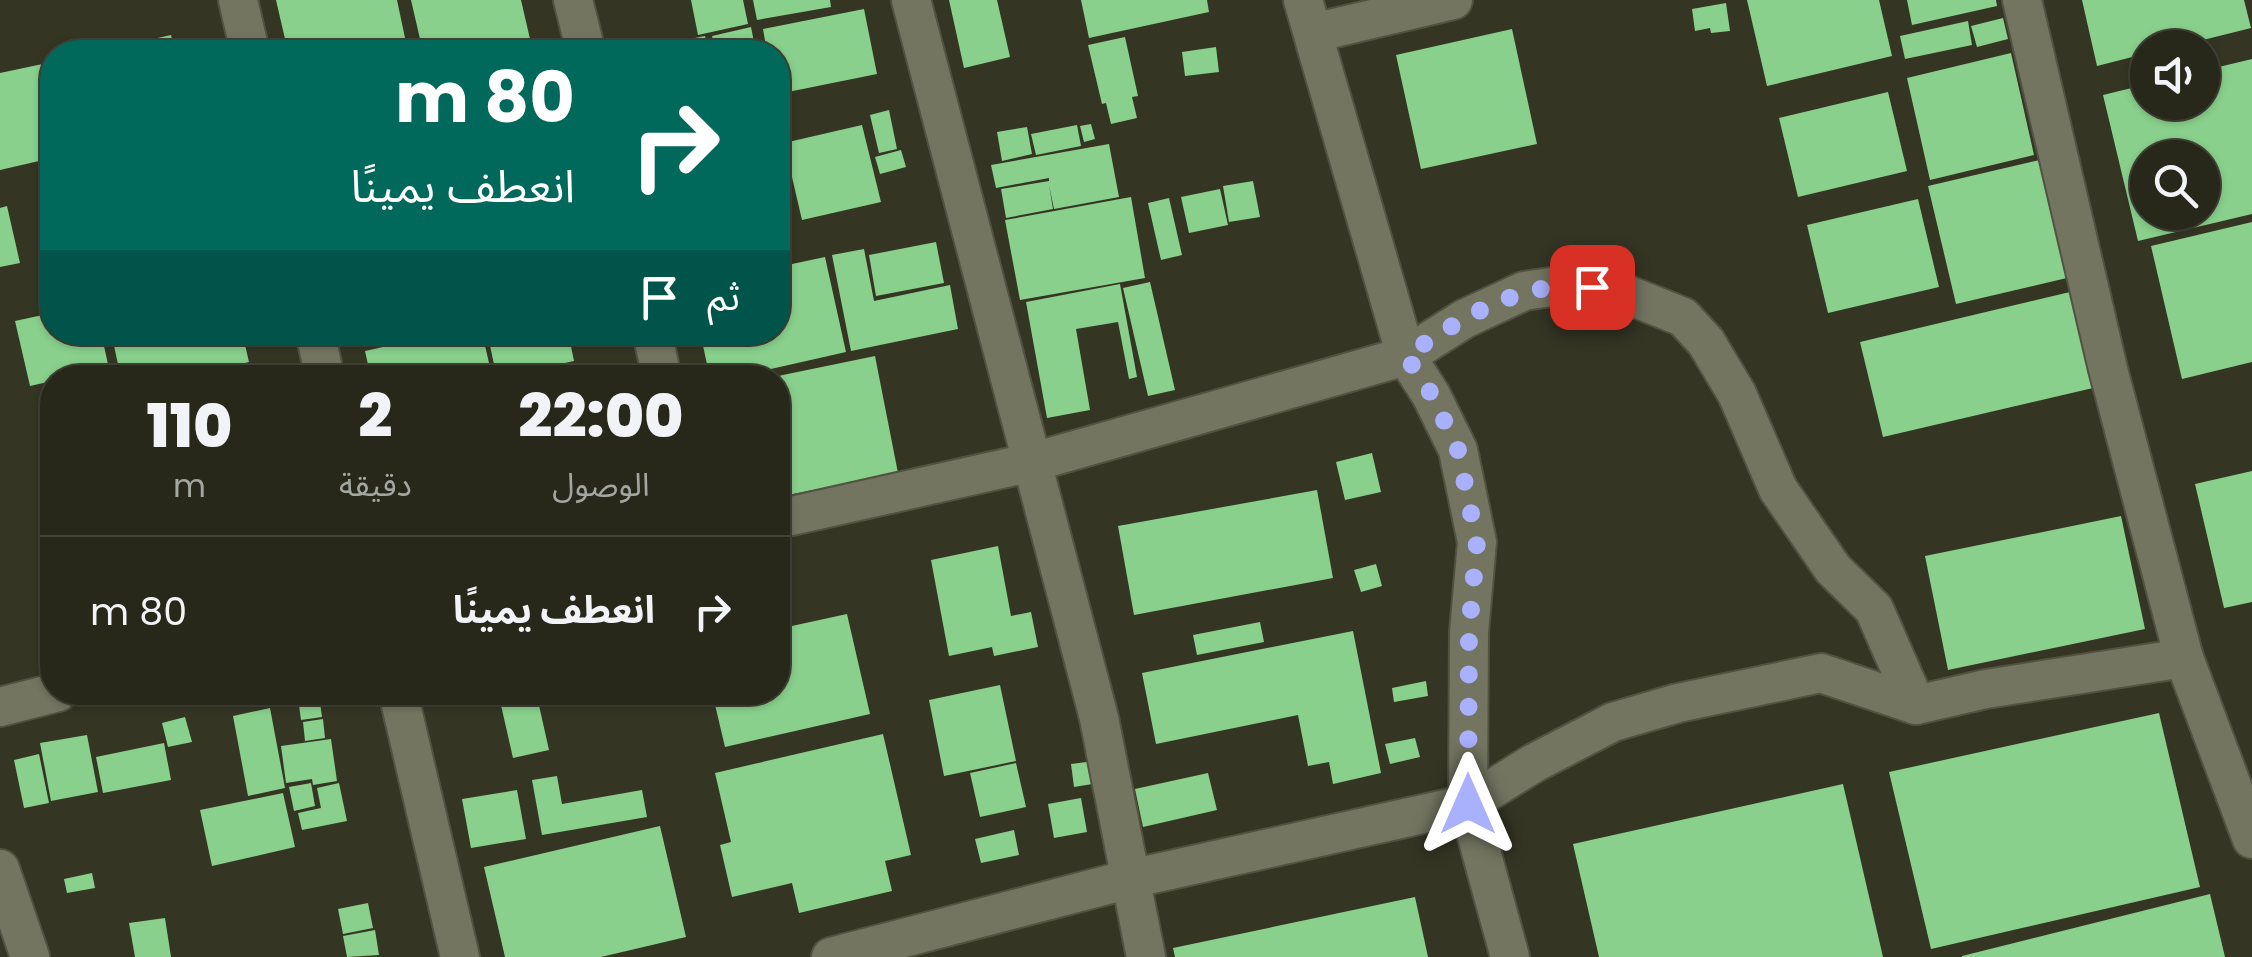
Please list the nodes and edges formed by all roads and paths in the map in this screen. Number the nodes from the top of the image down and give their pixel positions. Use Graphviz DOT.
graph roads {
  1 [pos="238,0"];
  2 [pos="573,0"];
  3 [pos="911,0"];
  4 [pos="1453,0"];
  5 [pos="2022,0"];
  6 [pos="1308,16"];
  7 [pos="247,40"];
  8 [pos="583,40"];
  9 [pos="1406,356"];
  10 [pos="1033,462"];
  11 [pos="790,517"];
  12 [pos="2184,658"];
  13 [pos="40,697"];
  14 [pos="401,705"];
  15 [pos="1916,705"];
  16 [pos="0,707"];
  17 [pos="1468,804"];
  18 [pos="2252,839"];
  19 [pos="0,869"];
  20 [pos="1130,878"];
  21 [pos="30,957"];
  22 [pos="460,957"];
  23 [pos="831,957"];
  24 [pos="1146,957"];
  25 [pos="1510,957"];
  1 -- 7 [label="street"];
  2 -- 8 [label="street"];
  3 -- 10 [label="street"];
  4 -- 6 [label="street"];
  5 -- 12 [label="street"];
  6 -- 9 [label="street"];
  9 -- 10 [label="street"];
  9 -- 15 [label="street"];
  9 -- 17 [label="street"];
  10 -- 11 [label="street"];
  10 -- 20 [label="street"];
  12 -- 15 [label="street"];
  12 -- 18 [label="street"];
  13 -- 16 [label="street"];
  14 -- 22 [label="street"];
  15 -- 17 [label="street"];
  17 -- 20 [label="street"];
  17 -- 25 [label="street"];
  19 -- 21 [label="street"];
  20 -- 23 [label="street"];
  20 -- 24 [label="street"];
}
